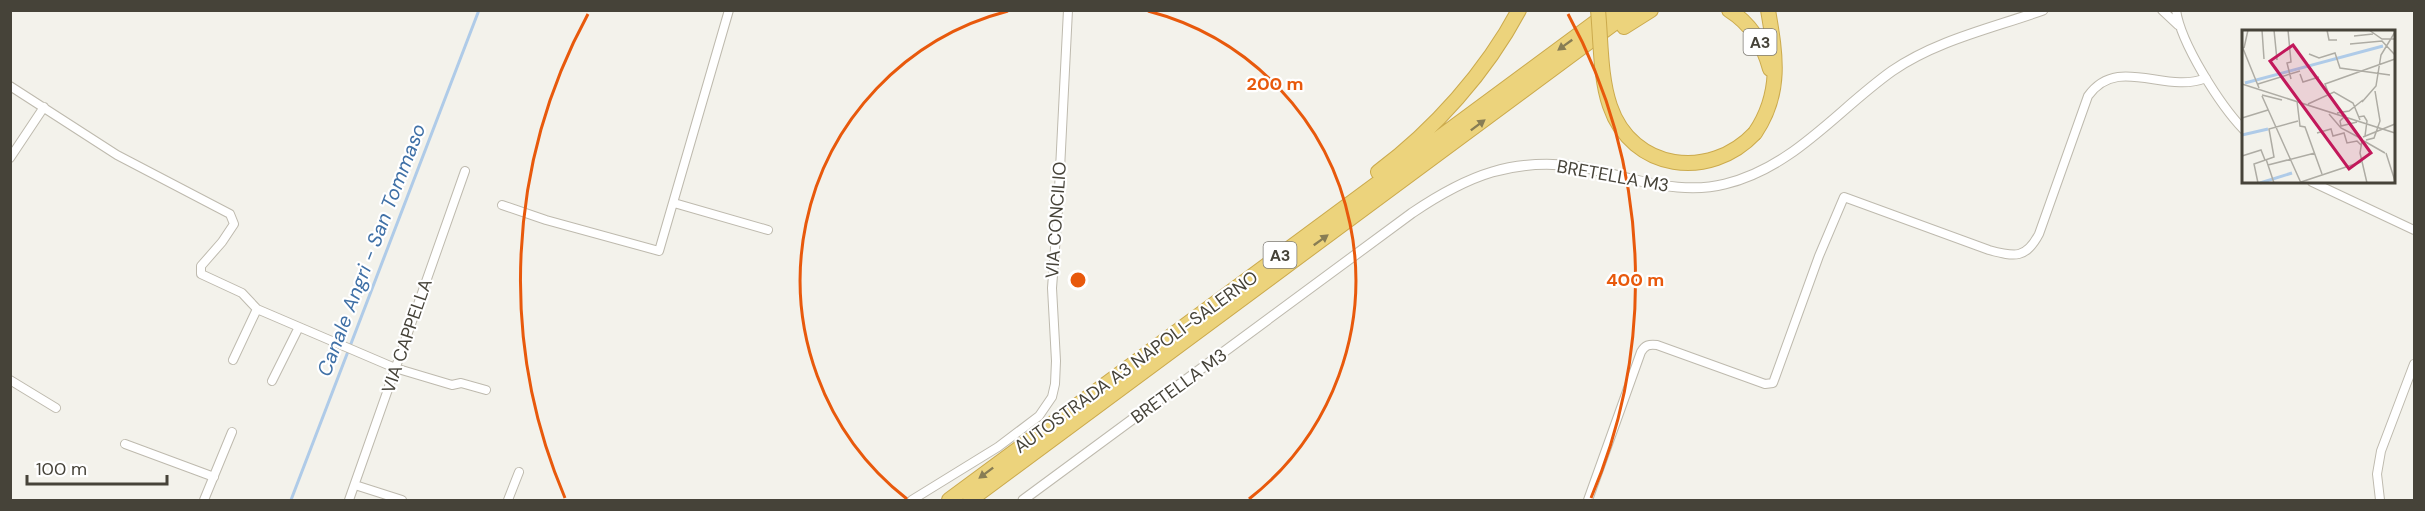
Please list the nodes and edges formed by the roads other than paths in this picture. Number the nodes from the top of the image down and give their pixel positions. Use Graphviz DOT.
graph roads {
  1 [pos="729,10"];
  2 [pos="1068,10"];
  3 [pos="1598,10"];
  4 [pos="1612,10"];
  5 [pos="1632,10"];
  6 [pos="1651,10"];
  7 [pos="1729,10"];
  8 [pos="1768,10"];
  9 [pos="2043,10"];
  10 [pos="2162,10"];
  11 [pos="2176,10"];
  12 [pos="1516,16"];
  13 [pos="2179,26"];
  14 [pos="2206,78"];
  15 [pos="1773,85"];
  16 [pos="10,86"];
  17 [pos="1517,96"];
  18 [pos="44,107"];
  19 [pos="2242,127"];
  20 [pos="10,158"];
  21 [pos="465,171"];
  22 [pos="2314,183"];
  23 [pos="674,203"];
  24 [pos="502,205"];
  25 [pos="768,230"];
  26 [pos="2415,230"];
  27 [pos="1252,277"];
  28 [pos="257,309"];
  29 [pos="299,327"];
  30 [pos="232,360"];
  31 [pos="2415,364"];
  32 [pos="395,369"];
  33 [pos="10,380"];
  34 [pos="272,381"];
  35 [pos="486,390"];
  36 [pos="56,408"];
  37 [pos="232,432"];
  38 [pos="125,444"];
  39 [pos="519,472"];
  40 [pos="214,477"];
  41 [pos="355,485"];
  42 [pos="204,501"];
  43 [pos="349,501"];
  44 [pos="402,501"];
  45 [pos="508,501"];
  46 [pos="912,501"];
  47 [pos="949,501"];
  48 [pos="970,501"];
  49 [pos="1023,501"];
  50 [pos="1588,501"];
  51 [pos="2380,501"];
  1 -- 23 [label="street"];
  2 -- 46 [label="street, VIA CONCILIO"];
  3 -- 15 [label="highway, A3, bridge"];
  4 -- 27 [label="highway, AUTOSTRADA A3 NAPOLI-SALERNO / A3, one-way"];
  5 -- 17 [label="highway, AUTOSTRADA A3 NAPOLI-SALERNO / A3"];
  6 -- 17 [label="highway, A3"];
  7 -- 15 [label="highway, A3"];
  8 -- 15 [label="highway, A3"];
  9 -- 49 [label="street, BRETELLA M3"];
  10 -- 13 [label="street"];
  11 -- 13 [label="street"];
  12 -- 27 [label="highway, A3"];
  13 -- 14 [label="street"];
  14 -- 19 [label="street"];
  14 -- 50 [label="street"];
  16 -- 18 [label="street"];
  48 -- 17 [label="highway, AUTOSTRADA A3 NAPOLI-SALERNO / A3, one-way"];
  18 -- 20 [label="street"];
  18 -- 28 [label="street"];
  21 -- 32 [label="street, VIA CAPPELLA"];
  22 -- 26 [label="street"];
  23 -- 24 [label="street"];
  23 -- 25 [label="street"];
  27 -- 47 [label="highway, AUTOSTRADA A3 NAPOLI-SALERNO / A3, one-way"];
  28 -- 29 [label="street"];
  28 -- 30 [label="street"];
  29 -- 32 [label="street"];
  29 -- 34 [label="street"];
  31 -- 51 [label="street"];
  32 -- 35 [label="street"];
  32 -- 41 [label="street, VIA CAPPELLA"];
  33 -- 36 [label="street"];
  37 -- 40 [label="street"];
  38 -- 40 [label="street"];
  39 -- 45 [label="street"];
  40 -- 42 [label="street"];
  41 -- 43 [label="street, VIA CAPPELLA"];
  41 -- 44 [label="street"];
}
